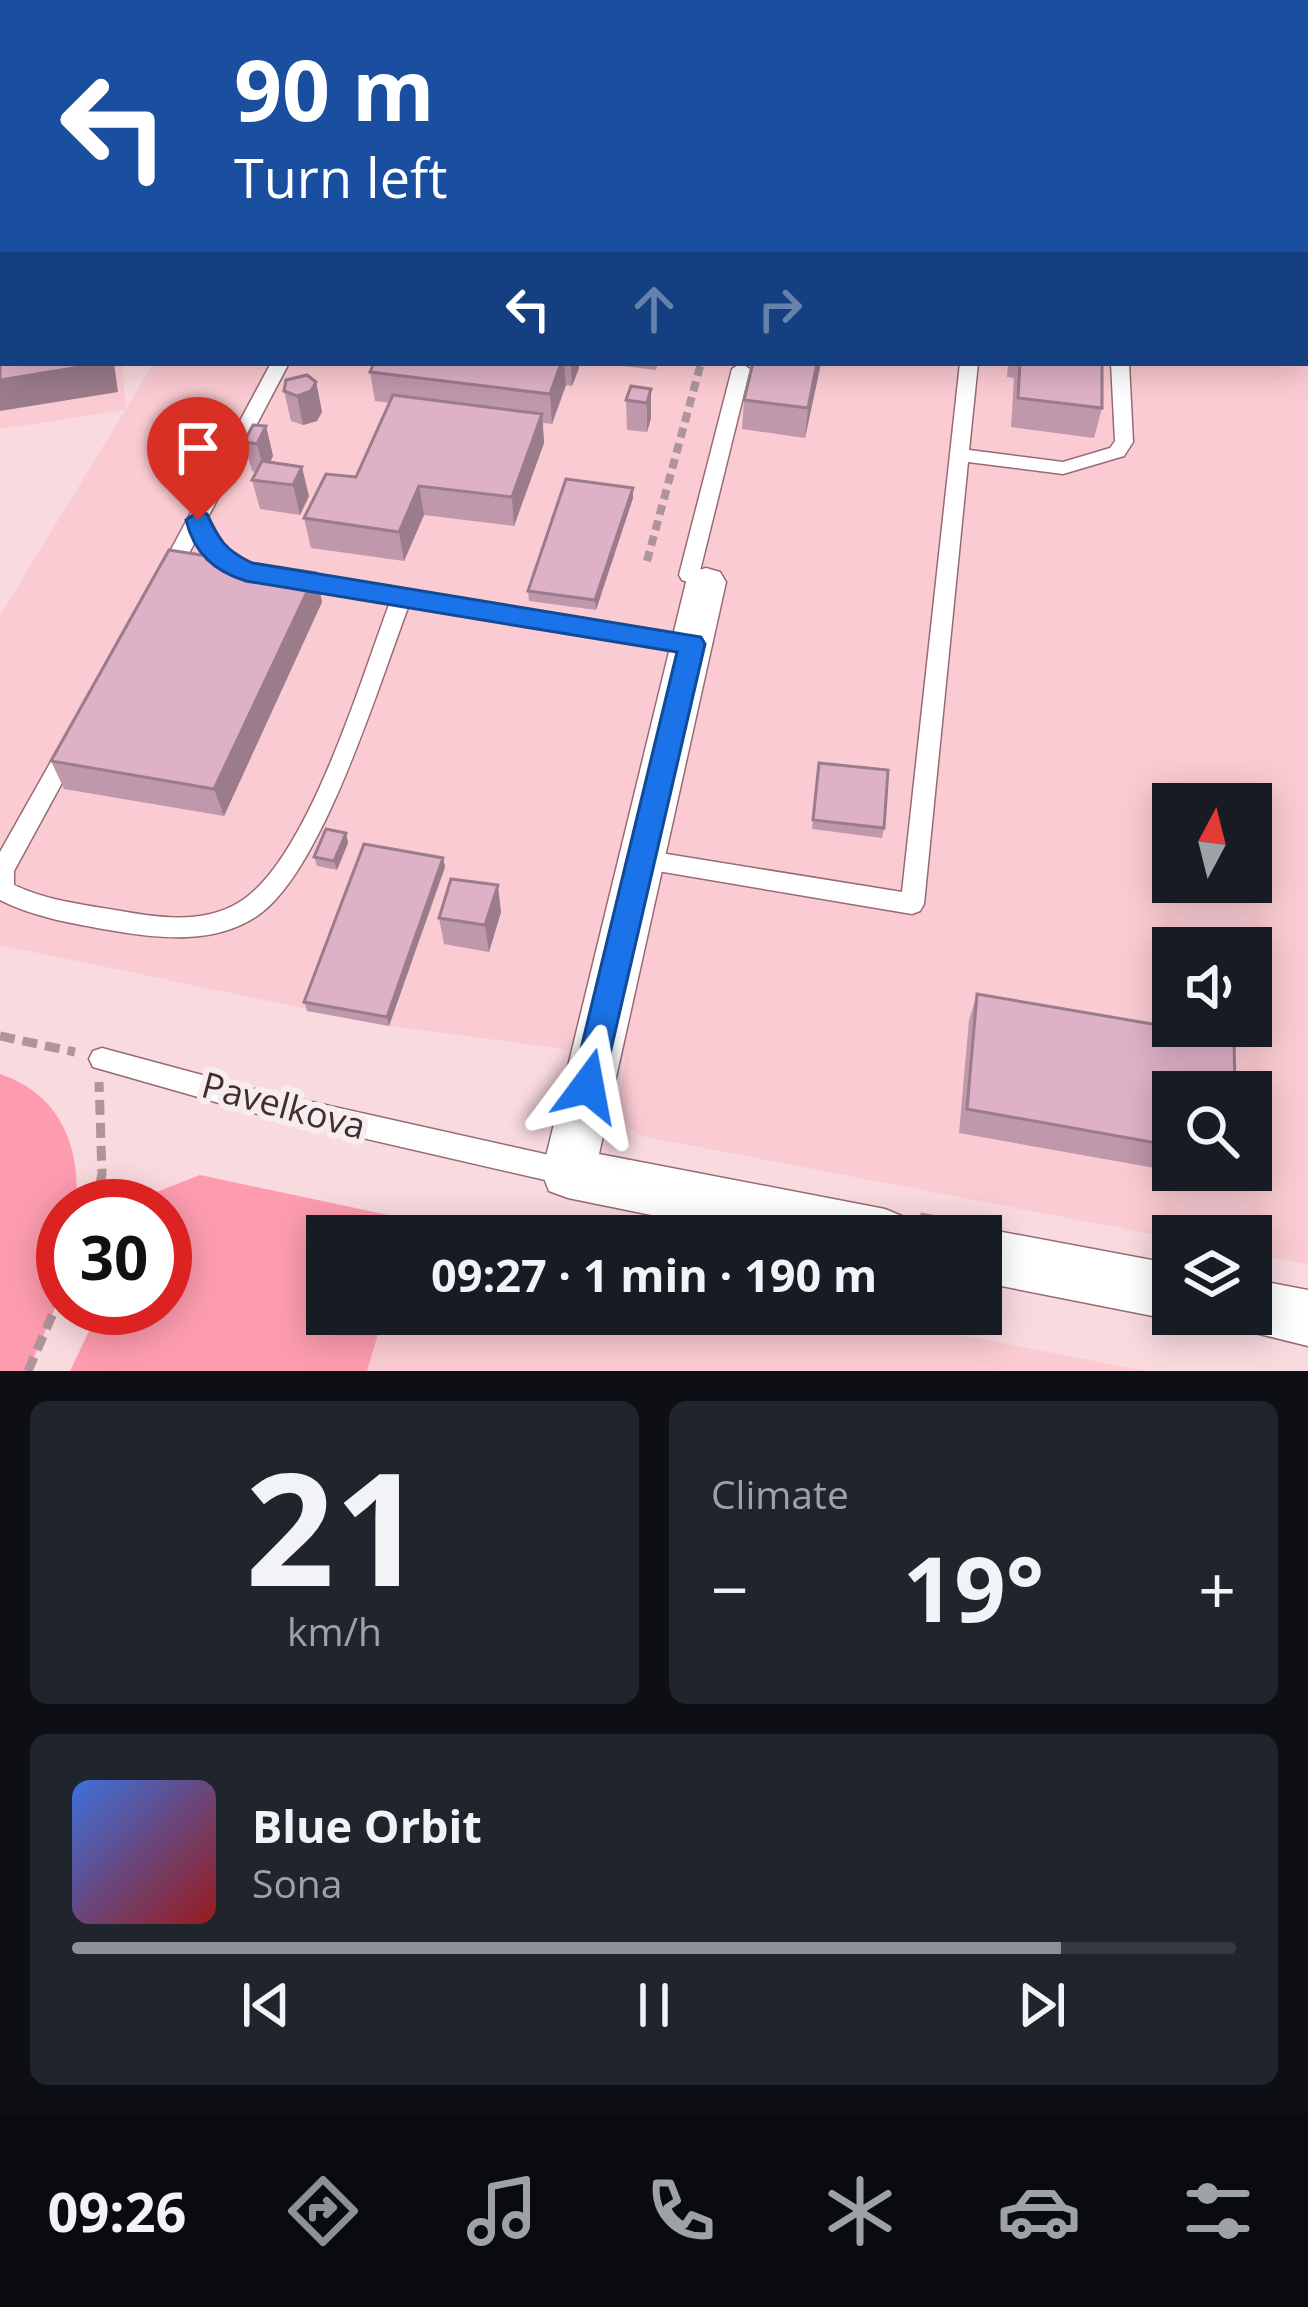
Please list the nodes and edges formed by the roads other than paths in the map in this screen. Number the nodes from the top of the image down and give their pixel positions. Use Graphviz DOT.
graph roads {
  1 [pos="278,366"];
  2 [pos="969,366"];
  3 [pos="1120,366"];
  4 [pos="741,369"];
  5 [pos="959,455"];
  6 [pos="198,520"];
  7 [pos="706,582"];
  8 [pos="402,597"];
  9 [pos="152,603"];
  10 [pos="692,644"];
  11 [pos="82,726"];
  12 [pos="641,860"];
  13 [pos="102,1059"];
  14 [pos="568,1173"];
  15 [pos="779,1215"];
  16 [pos="1002,1259"];
  17 [pos="1152,1288"];
  18 [pos="1272,1311"];
  19 [pos="1308,1318"];
  1 -- 6 [label="lane"];
  2 -- 5 [label="lane"];
  3 -- 5 [label="lane"];
  4 -- 7 [label="lane"];
  5 -- 12 [label="lane"];
  6 -- 8 [label="lane"];
  6 -- 9 [label="lane"];
  7 -- 10 [label="street"];
  8 -- 10 [label="lane"];
  8 -- 11 [label="lane"];
  10 -- 12 [label="street"];
  12 -- 14 [label="street"];
  13 -- 14 [label="lane, Pavelkova"];
  14 -- 15 [label="street, Pavelkova"];
  16 -- 17 [label="street"];
  18 -- 19 [label="street"];
}
